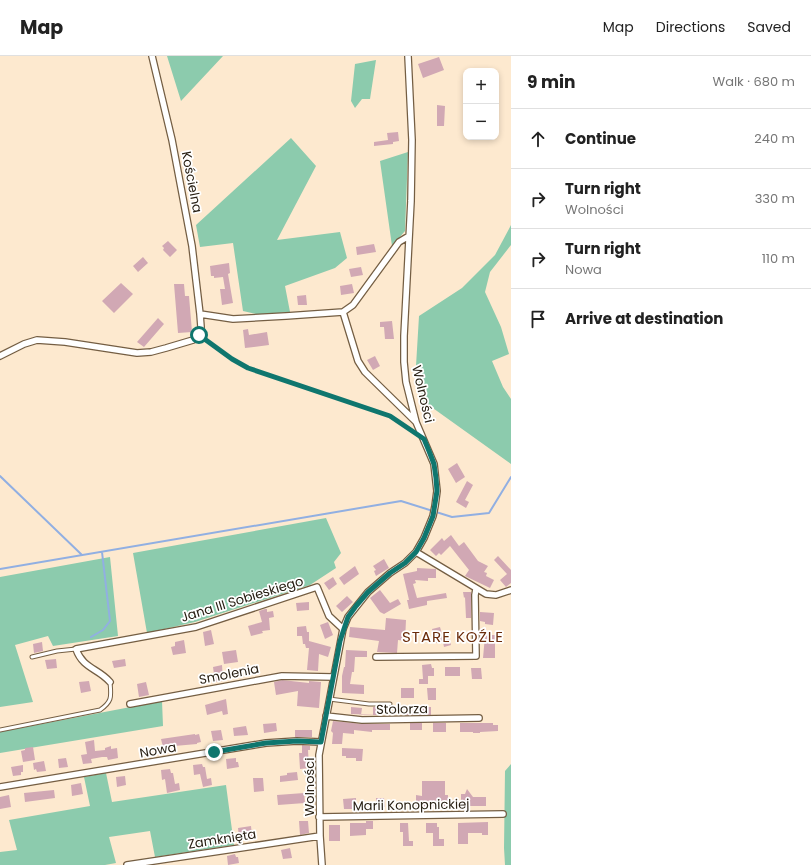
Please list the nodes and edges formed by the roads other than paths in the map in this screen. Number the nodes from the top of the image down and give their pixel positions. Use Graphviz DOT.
graph roads {
  1 [pos="152,56"];
  2 [pos="408,56"];
  3 [pos="409,236"];
  4 [pos="343,312"];
  5 [pos="200,314"];
  6 [pos="0,356"];
  7 [pos="416,422"];
  8 [pos="416,552"];
  9 [pos="476,589"];
  10 [pos="511,590"];
  11 [pos="343,629"];
  12 [pos="76,649"];
  13 [pos="32,657"];
  14 [pos="376,657"];
  15 [pos="333,677"];
  16 [pos="110,682"];
  17 [pos="329,699"];
  18 [pos="130,704"];
  19 [pos="390,704"];
  20 [pos="326,716"];
  21 [pos="479,718"];
  22 [pos="0,730"];
  23 [pos="321,742"];
  24 [pos="0,788"];
  25 [pos="503,814"];
  26 [pos="320,817"];
  27 [pos="320,836"];
  28 [pos="128,865"];
  29 [pos="321,865"];
  1 -- 5 [label="street, Kościelna"];
  2 -- 3 [label="street, Wolności"];
  3 -- 4 [label="street"];
  3 -- 7 [label="street, Wolności"];
  4 -- 5 [label="street"];
  4 -- 7 [label="street"];
  5 -- 6 [label="street, Kościelna"];
  7 -- 8 [label="street, Wolności"];
  8 -- 9 [label="street"];
  8 -- 11 [label="street, Wolności"];
  9 -- 10 [label="street"];
  9 -- 14 [label="street"];
  11 -- 12 [label="street, Jana III Sobieskiego"];
  11 -- 15 [label="street, Wolności"];
  12 -- 13 [label="lane"];
  12 -- 16 [label="street"];
  15 -- 17 [label="street, Wolności"];
  15 -- 18 [label="street, Smolenia"];
  16 -- 22 [label="lane"];
  17 -- 19 [label="lane"];
  17 -- 20 [label="street, Wolności"];
  20 -- 21 [label="street, Stolorza"];
  20 -- 23 [label="street, Wolności"];
  23 -- 24 [label="street, Nowa"];
  23 -- 26 [label="street, Wolności"];
  25 -- 26 [label="street, Marii Konopnickiej"];
  26 -- 27 [label="street, Wolności"];
  27 -- 28 [label="street, Zamknięta"];
  27 -- 29 [label="street, Wolności"];
}
